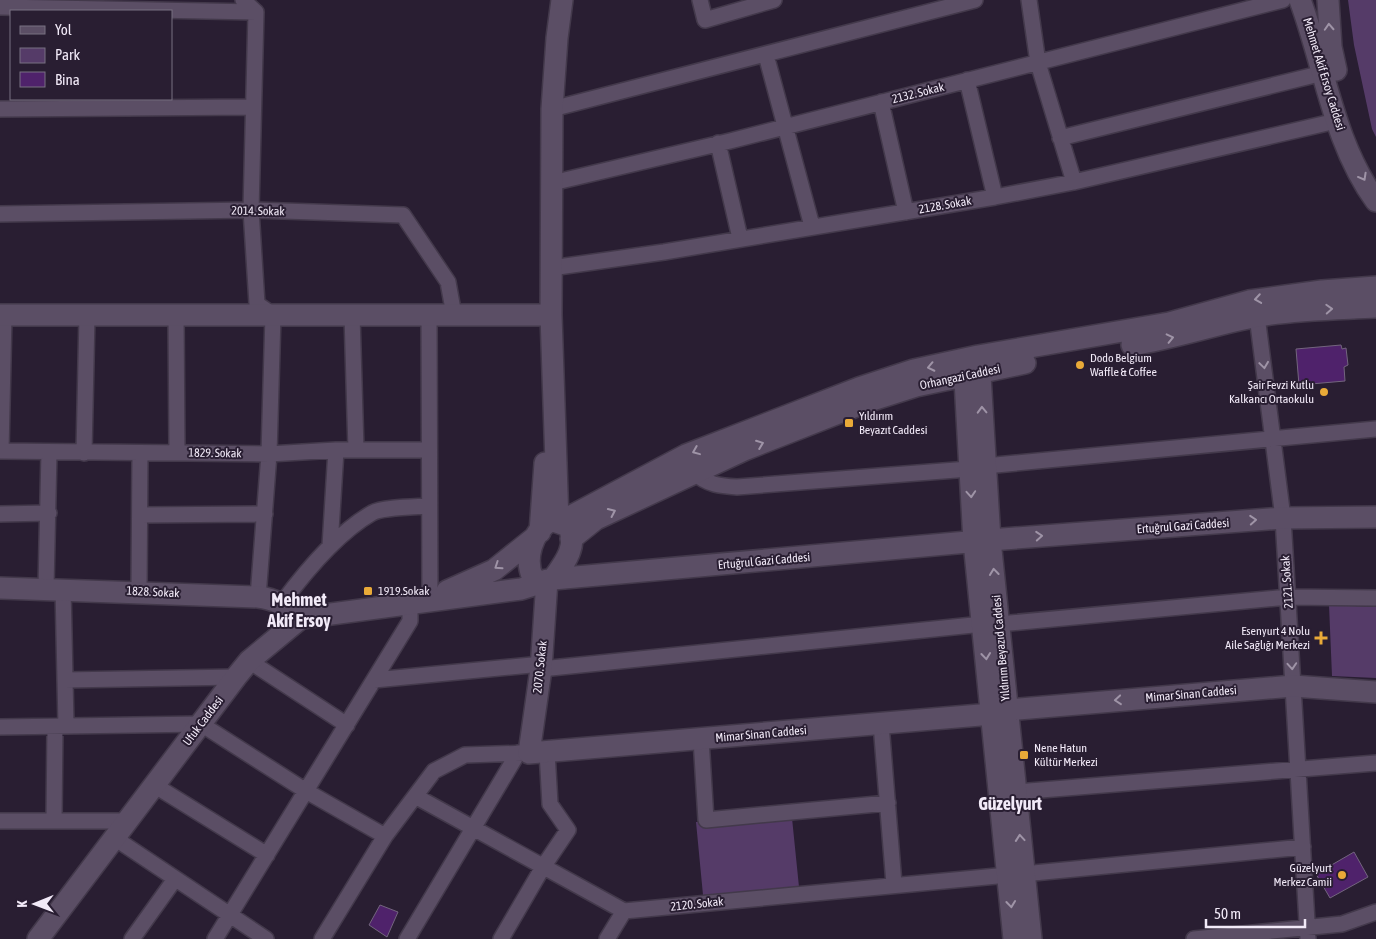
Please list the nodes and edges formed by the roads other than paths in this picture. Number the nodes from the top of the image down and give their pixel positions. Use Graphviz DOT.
graph roads {
  1 [pos="243,0"];
  2 [pos="562,0"];
  3 [pos="700,0"];
  4 [pos="774,0"];
  5 [pos="975,0"];
  6 [pos="1029,0"];
  7 [pos="1283,0"];
  8 [pos="1300,0"];
  9 [pos="1328,0"];
  10 [pos="0,7"];
  11 [pos="70,7"];
  12 [pos="256,12"];
  13 [pos="766,55"];
  14 [pos="1038,62"];
  15 [pos="1323,73"];
  16 [pos="967,80"];
  17 [pos="881,102"];
  18 [pos="66,104"];
  19 [pos="253,107"];
  20 [pos="552,108"];
  21 [pos="0,109"];
  22 [pos="1336,121"];
  23 [pos="787,126"];
  24 [pos="1060,138"];
  25 [pos="718,144"];
  26 [pos="1376,172"];
  27 [pos="1074,182"];
  28 [pos="552,183"];
  29 [pos="995,197"];
  30 [pos="1376,200"];
  31 [pos="251,210"];
  32 [pos="906,212"];
  33 [pos="0,214"];
  34 [pos="812,226"];
  35 [pos="740,238"];
  36 [pos="551,268"];
  37 [pos="1376,287"];
  38 [pos="1376,307"];
  39 [pos="2,315"];
  40 [pos="87,315"];
  41 [pos="176,315"];
  42 [pos="273,315"];
  43 [pos="352,315"];
  44 [pos="428,315"];
  45 [pos="454,315"];
  46 [pos="551,315"];
  47 [pos="1257,316"];
  48 [pos="971,366"];
  49 [pos="1376,430"];
  50 [pos="1274,439"];
  51 [pos="336,450"];
  52 [pos="356,450"];
  53 [pos="429,450"];
  54 [pos="1,451"];
  55 [pos="49,452"];
  56 [pos="84,452"];
  57 [pos="177,452"];
  58 [pos="140,453"];
  59 [pos="270,454"];
  60 [pos="977,468"];
  61 [pos="695,473"];
  62 [pos="430,506"];
  63 [pos="49,513"];
  64 [pos="0,514"];
  65 [pos="265,514"];
  66 [pos="140,515"];
  67 [pos="1376,517"];
  68 [pos="1283,518"];
  69 [pos="553,530"];
  70 [pos="982,541"];
  71 [pos="330,546"];
  72 [pos="547,580"];
  73 [pos="0,588"];
  74 [pos="55,588"];
  75 [pos="139,591"];
  76 [pos="258,597"];
  77 [pos="1288,598"];
  78 [pos="1376,598"];
  79 [pos="420,602"];
  80 [pos="282,603"];
  81 [pos="301,618"];
  82 [pos="991,624"];
  83 [pos="541,666"];
  84 [pos="243,669"];
  85 [pos="65,680"];
  86 [pos="374,680"];
  87 [pos="1293,686"];
  88 [pos="1376,692"];
  89 [pos="1000,712"];
  90 [pos="201,724"];
  91 [pos="881,724"];
  92 [pos="347,725"];
  93 [pos="0,727"];
  94 [pos="61,727"];
  95 [pos="702,739"];
  96 [pos="531,753"];
  97 [pos="1376,763"];
  98 [pos="1298,769"];
  99 [pos="154,785"];
  100 [pos="306,791"];
  101 [pos="1016,792"];
  102 [pos="415,796"];
  103 [pos="888,803"];
  104 [pos="54,820"];
  105 [pos="0,821"];
  106 [pos="126,821"];
  107 [pos="472,830"];
  108 [pos="386,836"];
  109 [pos="113,837"];
  110 [pos="1303,847"];
  111 [pos="267,855"];
  112 [pos="543,868"];
  113 [pos="1016,874"];
  114 [pos="175,879"];
  115 [pos="894,884"];
  116 [pos="624,911"];
  117 [pos="1376,912"];
  118 [pos="230,916"];
  119 [pos="1308,933"];
  120 [pos="38,939"];
  121 [pos="132,939"];
  122 [pos="215,939"];
  123 [pos="266,939"];
  124 [pos="322,939"];
  125 [pos="407,939"];
  126 [pos="501,939"];
  127 [pos="607,939"];
  128 [pos="1014,939"];
  129 [pos="1031,939"];
  130 [pos="1194,939"];
  1 -- 12 [label="street"];
  2 -- 20 [label="main road"];
  3 -- 4 [label="street"];
  5 -- 13 [label="street"];
  6 -- 14 [label="street"];
  7 -- 14 [label="street, 2132. Sokak"];
  8 -- 15 [label="main road, Mehmet Akif Ersoy Caddesi"];
  26 -- 9 [label="main road, Mehmet Akif Ersoy Caddesi, one-way"];
  10 -- 11 [label="street"];
  11 -- 12 [label="street"];
  12 -- 19 [label="street"];
  13 -- 20 [label="street"];
  13 -- 23 [label="street"];
  14 -- 16 [label="street, 2132. Sokak"];
  14 -- 24 [label="street"];
  15 -- 22 [label="main road, Mehmet Akif Ersoy Caddesi"];
  15 -- 24 [label="street"];
  16 -- 17 [label="street, 2132. Sokak"];
  16 -- 29 [label="street"];
  17 -- 23 [label="street, 2132. Sokak"];
  17 -- 32 [label="street"];
  18 -- 19 [label="street"];
  18 -- 21 [label="street"];
  19 -- 31 [label="street"];
  20 -- 28 [label="main road"];
  22 -- 27 [label="street, 2128. Sokak"];
  22 -- 30 [label="main road, Mehmet Akif Ersoy Caddesi, one-way"];
  23 -- 25 [label="street, 2132. Sokak"];
  23 -- 34 [label="street"];
  24 -- 27 [label="street"];
  25 -- 28 [label="street, 2132. Sokak"];
  25 -- 35 [label="street"];
  27 -- 29 [label="street, 2128. Sokak"];
  28 -- 36 [label="main road"];
  29 -- 32 [label="street, 2128. Sokak"];
  31 -- 33 [label="street, 2014. Sokak"];
  31 -- 42 [label="street"];
  31 -- 45 [label="street, 2014. Sokak"];
  32 -- 34 [label="street, 2128. Sokak"];
  34 -- 35 [label="street, 2128. Sokak"];
  35 -- 36 [label="street, 2128. Sokak"];
  36 -- 46 [label="main road"];
  37 -- 48 [label="main road, one-way"];
  47 -- 38 [label="main road, Orhangazi Caddesi, one-way"];
  39 -- 40 [label="main road"];
  39 -- 54 [label="street"];
  40 -- 41 [label="main road"];
  40 -- 56 [label="street"];
  41 -- 42 [label="main road"];
  41 -- 57 [label="street"];
  42 -- 43 [label="main road"];
  42 -- 59 [label="street"];
  43 -- 44 [label="main road"];
  43 -- 52 [label="street"];
  44 -- 45 [label="main road"];
  44 -- 53 [label="street"];
  45 -- 46 [label="main road"];
  46 -- 69 [label="main road"];
  48 -- 47 [label="main road, Orhangazi Caddesi, one-way"];
  47 -- 50 [label="street, 2121. Sokak, one-way"];
  48 -- 60 [label="main road, Yıldırım Beyazıd Caddesi"];
  61 -- 48 [label="main road, Orhangazi Caddesi, one-way"];
  48 -- 69 [label="main road, one-way"];
  49 -- 50 [label="street"];
  50 -- 60 [label="street"];
  50 -- 68 [label="street, 2121. Sokak"];
  51 -- 52 [label="street, 1829. Sokak"];
  51 -- 59 [label="street, 1829. Sokak"];
  51 -- 71 [label="street"];
  52 -- 53 [label="street, 1829. Sokak"];
  53 -- 62 [label="street"];
  54 -- 55 [label="street, 1829. Sokak"];
  55 -- 56 [label="street, 1829. Sokak"];
  55 -- 63 [label="street"];
  56 -- 58 [label="street, 1829. Sokak"];
  57 -- 58 [label="street, 1829. Sokak"];
  57 -- 59 [label="street, 1829. Sokak"];
  58 -- 66 [label="street"];
  59 -- 65 [label="street"];
  60 -- 61 [label="street"];
  60 -- 70 [label="main road, Yıldırım Beyazıd Caddesi"];
  69 -- 61 [label="main road, Orhangazi Caddesi, one-way"];
  62 -- 71 [label="street"];
  62 -- 79 [label="street"];
  63 -- 64 [label="street"];
  63 -- 74 [label="street"];
  65 -- 66 [label="street"];
  65 -- 76 [label="street"];
  66 -- 75 [label="street"];
  67 -- 68 [label="main road, Ertuğrul Gazi Caddesi"];
  70 -- 68 [label="main road, Ertuğrul Gazi Caddesi, one-way"];
  68 -- 77 [label="street, 2121. Sokak"];
  69 -- 72 [label="main road"];
  69 -- 72 [label="main road"];
  69 -- 79 [label="main road, one-way"];
  70 -- 72 [label="main road, Ertuğrul Gazi Caddesi"];
  70 -- 82 [label="main road, Yıldırım Beyazıd Caddesi"];
  71 -- 80 [label="street"];
  72 -- 79 [label="main road, Ertuğrul Gazi Caddesi"];
  72 -- 83 [label="main road, 2070. Sokak"];
  73 -- 74 [label="main road, 1828. Sokak"];
  74 -- 75 [label="main road, 1828. Sokak"];
  74 -- 85 [label="street"];
  75 -- 76 [label="main road, 1828. Sokak"];
  76 -- 80 [label="main road, 1828. Sokak"];
  77 -- 78 [label="street"];
  77 -- 82 [label="street"];
  77 -- 87 [label="street, 2121. Sokak, one-way"];
  79 -- 81 [label="main road"];
  79 -- 86 [label="street"];
  80 -- 81 [label="main road, 1828. Sokak"];
  81 -- 84 [label="main road, Ufuk Caddesi"];
  82 -- 83 [label="street"];
  82 -- 89 [label="main road, Yıldırım Beyazıd Caddesi"];
  83 -- 86 [label="street"];
  83 -- 96 [label="main road, 2070. Sokak"];
  84 -- 85 [label="street"];
  84 -- 90 [label="main road, Ufuk Caddesi"];
  84 -- 92 [label="street"];
  85 -- 94 [label="street"];
  86 -- 92 [label="street"];
  87 -- 88 [label="main road, Mimar Sinan Caddesi"];
  87 -- 89 [label="main road, Mimar Sinan Caddesi, one-way"];
  87 -- 98 [label="street, 2121. Sokak"];
  89 -- 91 [label="main road, Mimar Sinan Caddesi"];
  89 -- 101 [label="main road, Yıldırım Beyazıd Caddesi"];
  89 -- 113 [label="main road, Yıldırım Beyazıd Caddesi"];
  90 -- 94 [label="street"];
  90 -- 99 [label="main road, Ufuk Caddesi"];
  90 -- 100 [label="street"];
  91 -- 95 [label="main road, Mimar Sinan Caddesi"];
  91 -- 103 [label="street"];
  92 -- 100 [label="street"];
  93 -- 94 [label="street"];
  94 -- 104 [label="street"];
  95 -- 96 [label="main road, Mimar Sinan Caddesi"];
  95 -- 103 [label="street"];
  96 -- 102 [label="street"];
  96 -- 107 [label="street"];
  96 -- 112 [label="street"];
  97 -- 98 [label="street"];
  98 -- 101 [label="street"];
  98 -- 110 [label="street, 2121. Sokak"];
  99 -- 106 [label="main road, Ufuk Caddesi"];
  99 -- 111 [label="street"];
  100 -- 108 [label="street"];
  100 -- 111 [label="street"];
  113 -- 101 [label="main road, Yıldırım Beyazıd Caddesi, one-way"];
  102 -- 107 [label="street"];
  102 -- 108 [label="street"];
  103 -- 115 [label="street"];
  104 -- 105 [label="street"];
  104 -- 106 [label="street"];
  106 -- 109 [label="main road, Ufuk Caddesi"];
  107 -- 112 [label="street"];
  107 -- 125 [label="street"];
  108 -- 124 [label="street"];
  109 -- 114 [label="street"];
  109 -- 120 [label="main road, Ufuk Caddesi"];
  110 -- 113 [label="street, 2120. Sokak"];
  110 -- 119 [label="street, 2121. Sokak"];
  111 -- 118 [label="street"];
  112 -- 116 [label="street"];
  112 -- 126 [label="street"];
  113 -- 115 [label="street, 2120. Sokak"];
  113 -- 128 [label="main road, Yıldırım Beyazıd Caddesi, one-way"];
  113 -- 129 [label="main road, Yıldırım Beyazıd Caddesi"];
  114 -- 118 [label="street"];
  114 -- 121 [label="street"];
  115 -- 116 [label="street, 2120. Sokak"];
  116 -- 127 [label="street"];
  117 -- 119 [label="street"];
  118 -- 122 [label="street"];
  118 -- 123 [label="street"];
  119 -- 130 [label="street"];
}
